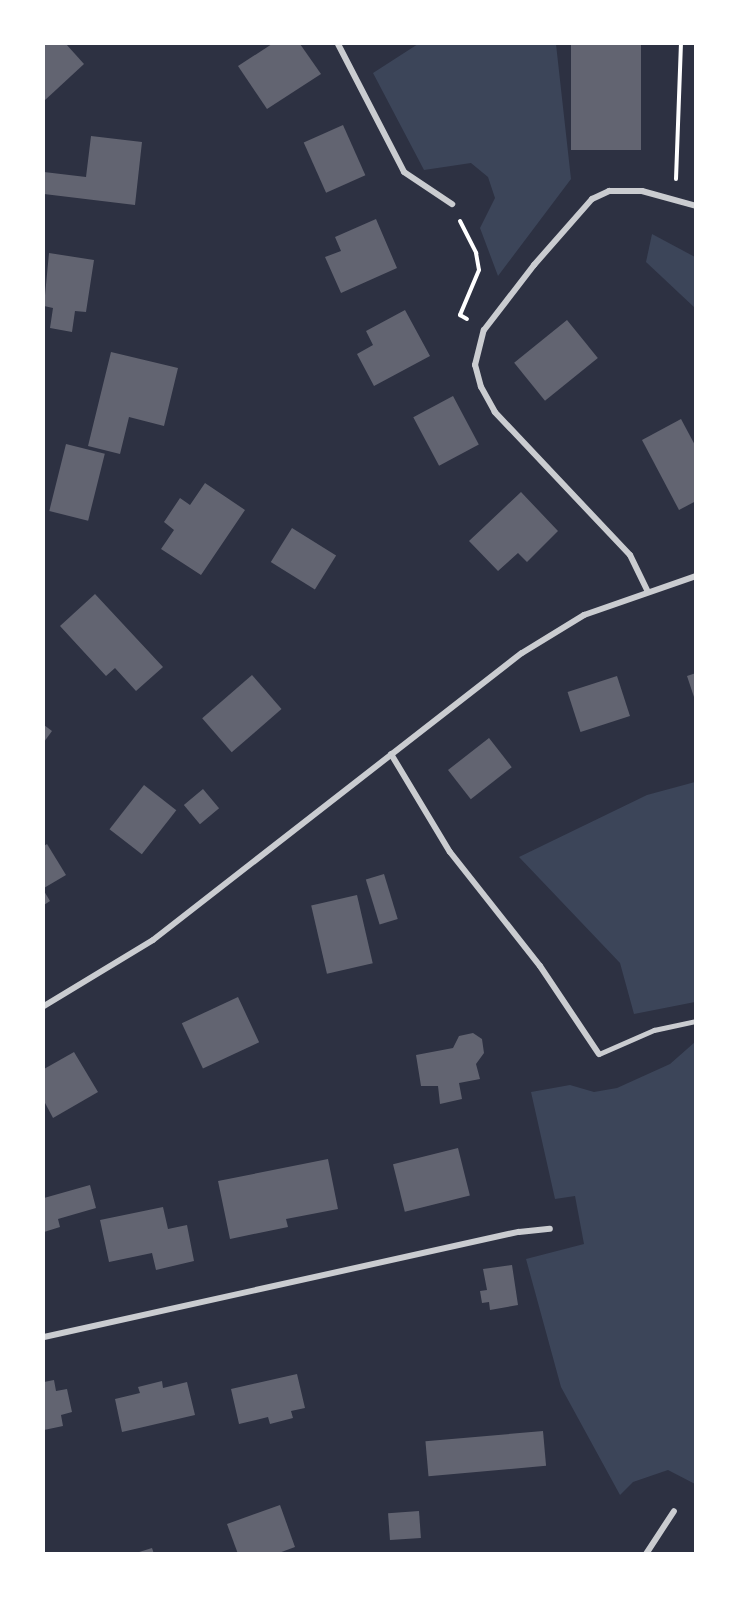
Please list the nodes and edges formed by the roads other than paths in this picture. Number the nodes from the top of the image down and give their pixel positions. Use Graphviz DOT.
graph roads {
  1 [pos="338,44"];
  2 [pos="452,204"];
  3 [pos="696,206"];
  4 [pos="696,576"];
  5 [pos="648,592"];
  6 [pos="391,754"];
  7 [pos="44,1006"];
  8 [pos="696,1021"];
  9 [pos="599,1054"];
  10 [pos="550,1230"];
  11 [pos="44,1337"];
  12 [pos="674,1511"];
  13 [pos="646,1554"];
  1 -- 2 [label="street"];
  3 -- 5 [label="street"];
  4 -- 5 [label="street"];
  5 -- 6 [label="street"];
  6 -- 7 [label="street"];
  6 -- 9 [label="street"];
  8 -- 9 [label="lane"];
  10 -- 11 [label="street"];
  12 -- 13 [label="street"];
}
